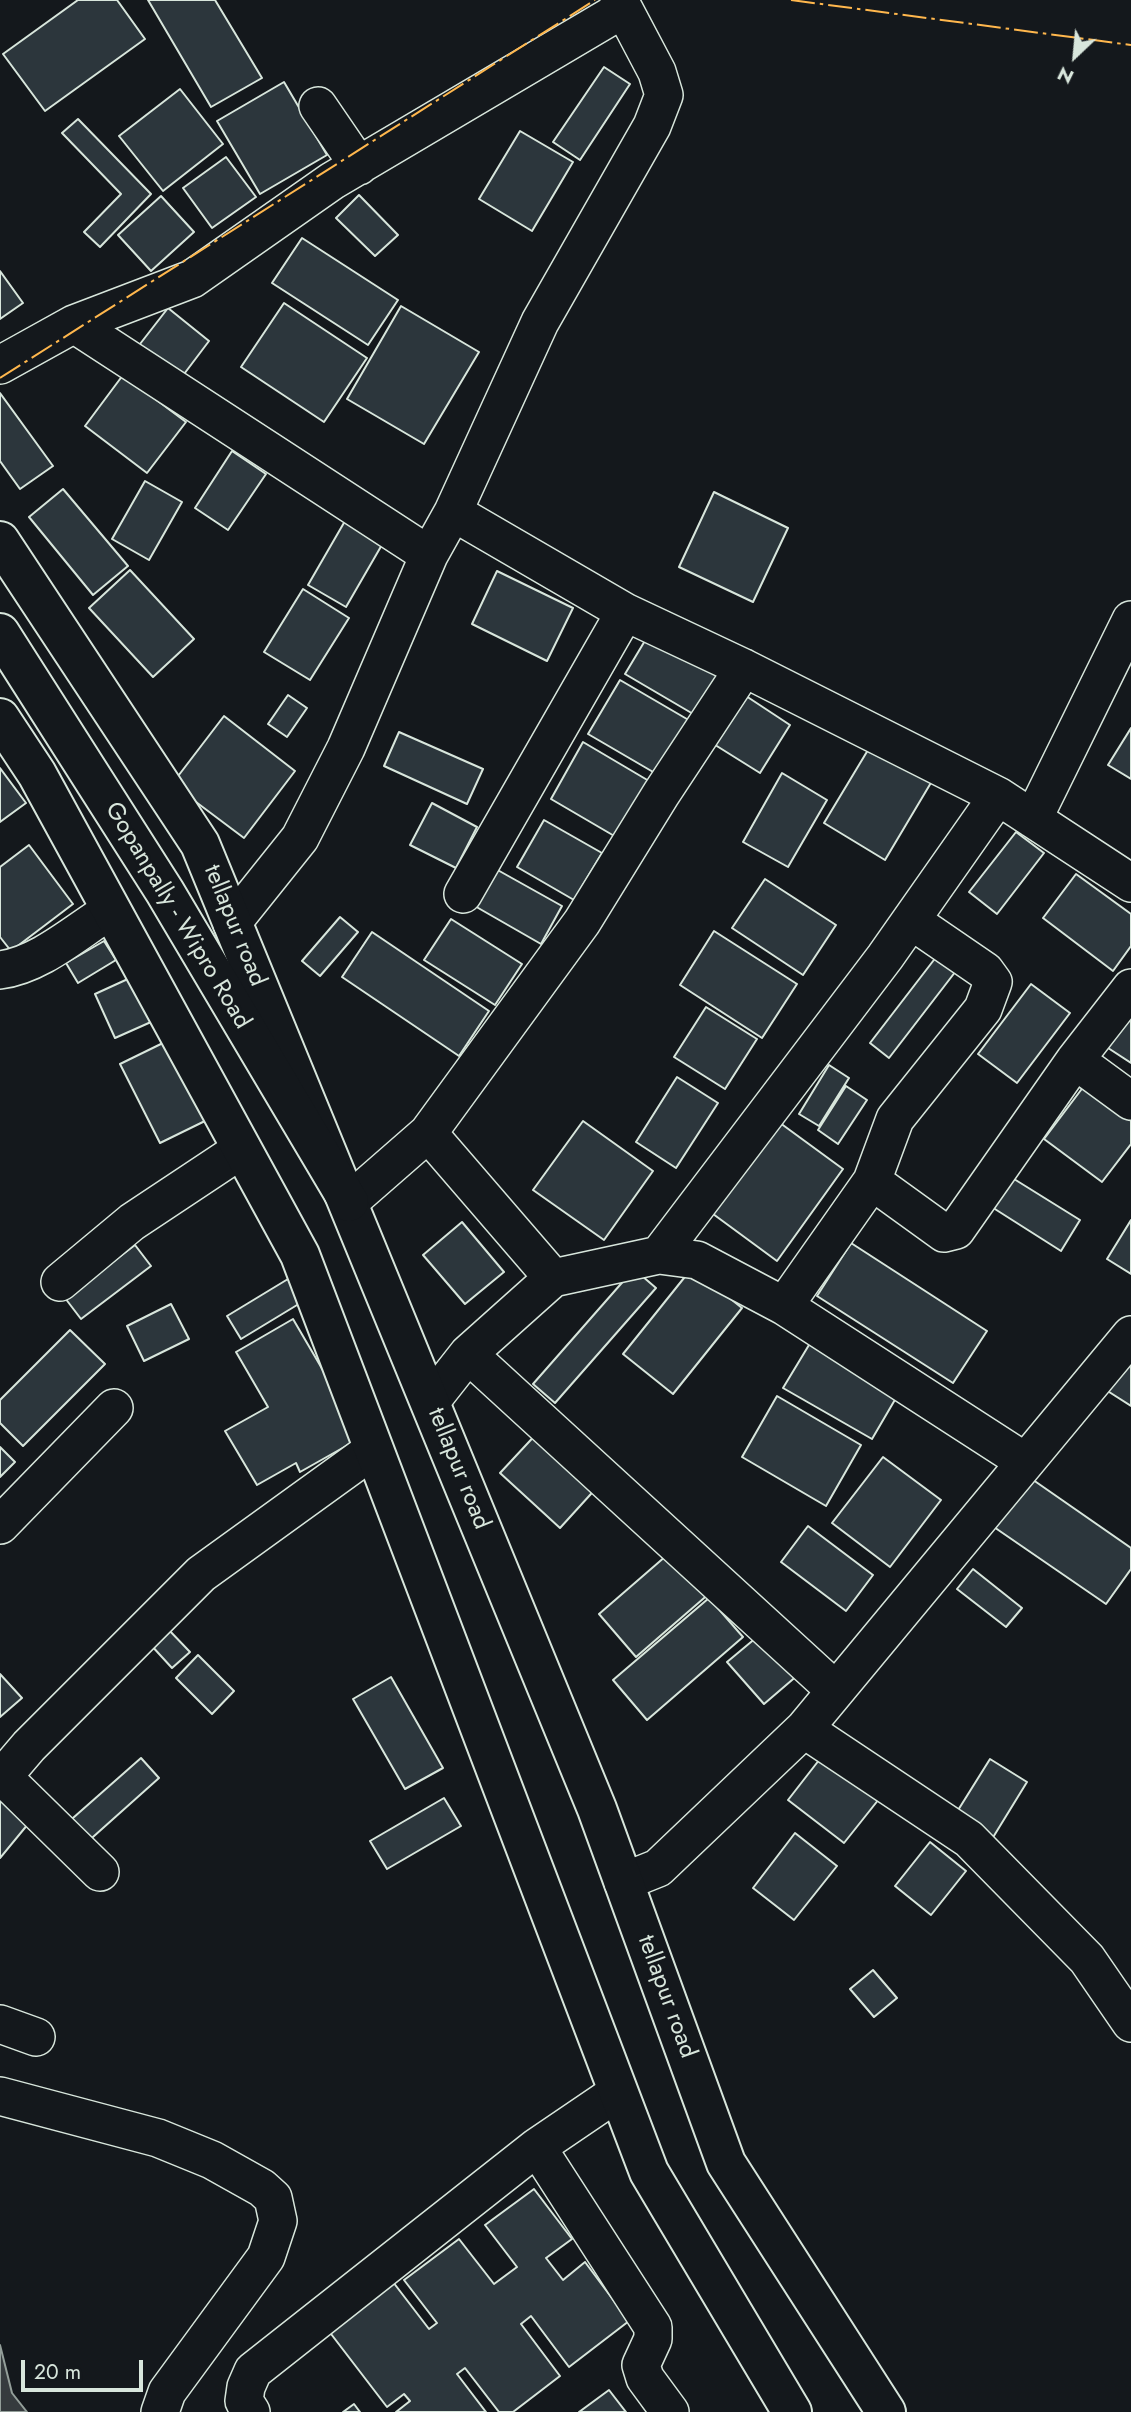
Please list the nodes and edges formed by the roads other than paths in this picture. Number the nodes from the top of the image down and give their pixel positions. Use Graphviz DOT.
graph roads {
  1 [pos="621,5"];
  2 [pos="318,106"];
  3 [pos="359,166"];
  4 [pos="74,324"];
  5 [pos="0,365"];
  6 [pos="453,512"];
  7 [pos="0,541"];
  8 [pos="429,555"];
  9 [pos="625,612"];
  10 [pos="1131,620"];
  11 [pos="0,633"];
  12 [pos="744,668"];
  13 [pos="0,718"];
  14 [pos="998,796"];
  15 [pos="1033,819"];
  16 [pos="1131,883"];
  17 [pos="463,894"];
  18 [pos="111,910"];
  19 [pos="912,921"];
  20 [pos="232,923"];
  21 [pos="0,970"];
  22 [pos="1131,988"];
  23 [pos="1075,1060"];
  24 [pos="1131,1101"];
  25 [pos="428,1133"];
  26 [pos="242,1149"];
  27 [pos="872,1181"];
  28 [pos="349,1202"];
  29 [pos="659,1255"];
  30 [pos="553,1278"];
  31 [pos="60,1282"];
  32 [pos="784,1306"];
  33 [pos="1131,1335"];
  34 [pos="468,1354"];
  35 [pos="430,1401"];
  36 [pos="114,1408"];
  37 [pos="374,1449"];
  38 [pos="1024,1461"];
  39 [pos="0,1525"];
  40 [pos="834,1689"];
  41 [pos="804,1728"];
  42 [pos="2,1779"];
  43 [pos="100,1871"];
  44 [pos="623,1882"];
  45 [pos="1131,2023"];
  46 [pos="0,2024"];
  47 [pos="36,2036"];
  48 [pos="618,2092"];
  49 [pos="0,2096"];
  50 [pos="549,2138"];
  51 [pos="160,2412"];
  52 [pos="251,2412"];
  53 [pos="670,2412"];
  54 [pos="792,2412"];
  55 [pos="886,2412"];
  1 -- 3 [label="street"];
  1 -- 6 [label="street"];
  2 -- 3 [label="street"];
  3 -- 4 [label="street"];
  4 -- 5 [label="street"];
  4 -- 8 [label="street"];
  6 -- 8 [label="street"];
  6 -- 9 [label="street"];
  7 -- 20 [label="street, tellapur road"];
  8 -- 20 [label="street"];
  9 -- 12 [label="street"];
  9 -- 17 [label="street"];
  10 -- 15 [label="street"];
  11 -- 28 [label="street, Gopanpally - Wipro Road"];
  12 -- 14 [label="street"];
  12 -- 25 [label="street"];
  13 -- 18 [label="street"];
  14 -- 15 [label="street"];
  14 -- 19 [label="street"];
  15 -- 16 [label="street"];
  18 -- 21 [label="street"];
  18 -- 26 [label="street"];
  19 -- 27 [label="street"];
  19 -- 29 [label="street"];
  20 -- 28 [label="street, tellapur road"];
  22 -- 23 [label="street"];
  23 -- 24 [label="street"];
  23 -- 27 [label="street"];
  25 -- 28 [label="street"];
  25 -- 30 [label="street"];
  26 -- 31 [label="street"];
  26 -- 37 [label="street"];
  27 -- 32 [label="street"];
  28 -- 35 [label="street, tellapur road"];
  29 -- 30 [label="street"];
  29 -- 32 [label="street"];
  30 -- 34 [label="street"];
  32 -- 38 [label="street"];
  33 -- 38 [label="street"];
  34 -- 35 [label="street"];
  34 -- 40 [label="street"];
  35 -- 44 [label="street, tellapur road"];
  36 -- 39 [label="street"];
  37 -- 42 [label="street"];
  37 -- 48 [label="street"];
  38 -- 40 [label="street"];
  40 -- 41 [label="street"];
  41 -- 44 [label="street"];
  41 -- 45 [label="street"];
  42 -- 43 [label="street"];
  44 -- 55 [label="street, tellapur road"];
  46 -- 47 [label="street"];
  48 -- 50 [label="street"];
  48 -- 54 [label="street"];
  49 -- 51 [label="street"];
  50 -- 52 [label="street"];
  50 -- 53 [label="street"];
}
